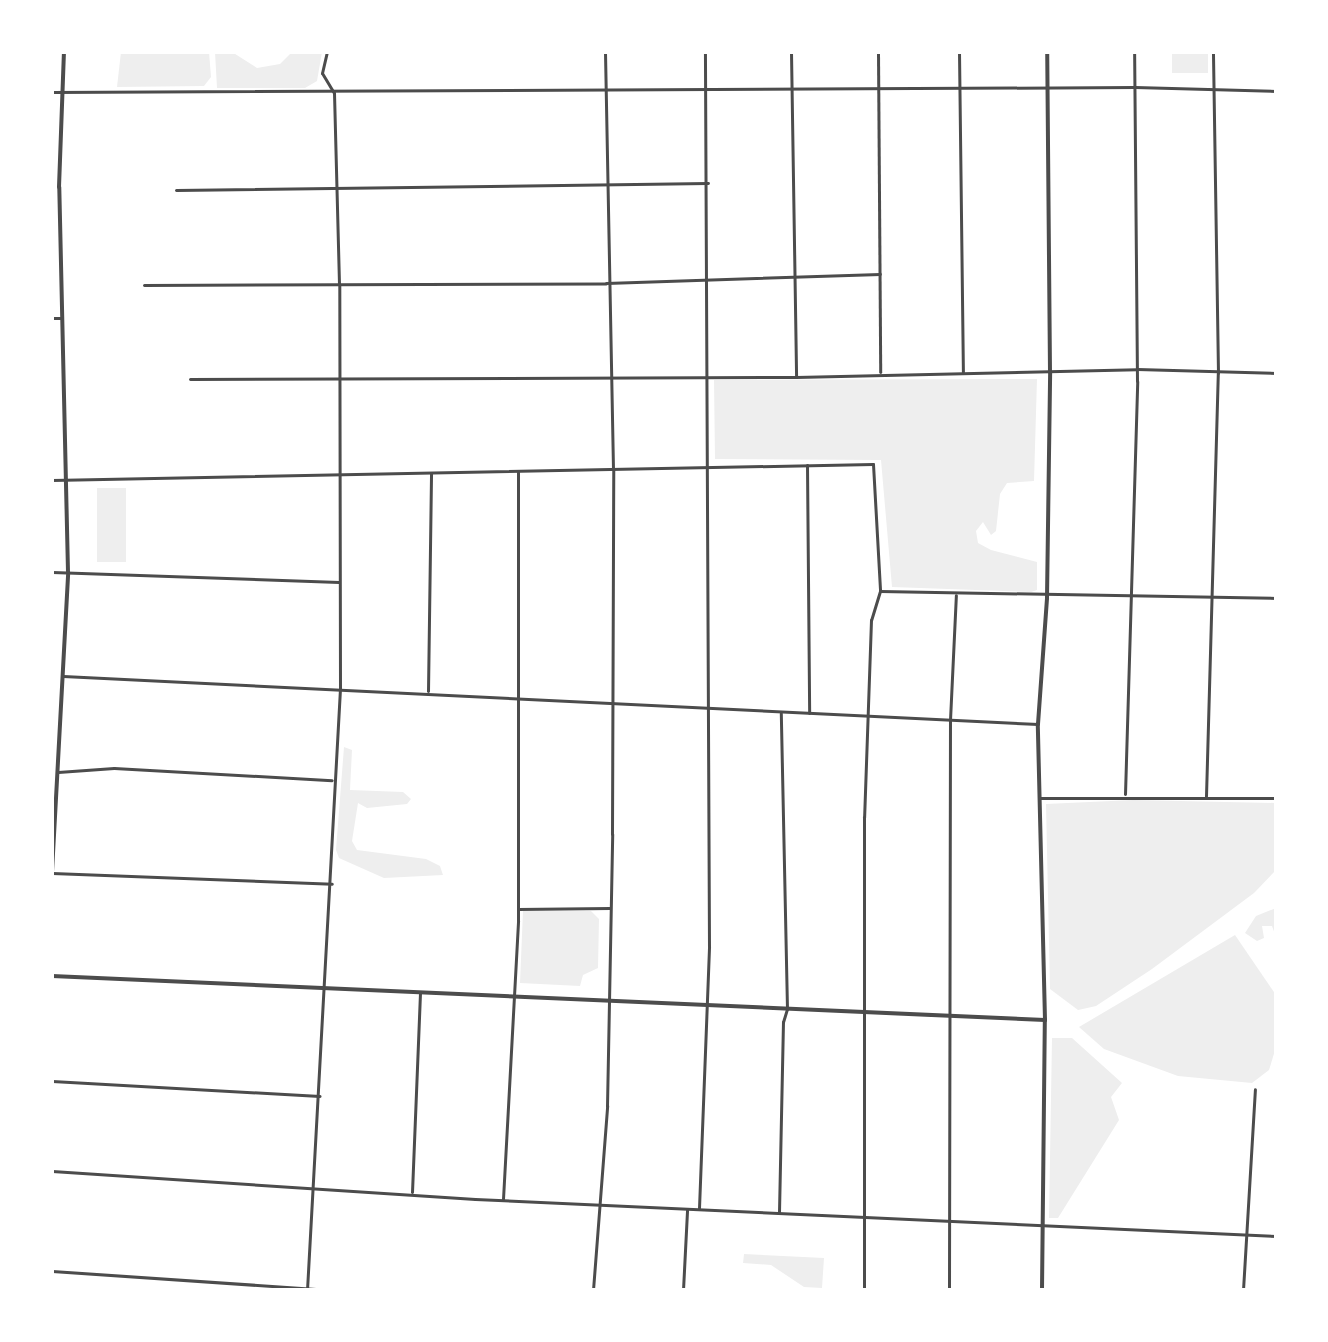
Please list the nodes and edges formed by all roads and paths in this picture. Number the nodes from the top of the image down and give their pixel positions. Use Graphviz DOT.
graph roads {
  1 [pos="64,52"];
  2 [pos="327,52"];
  3 [pos="605,52"];
  4 [pos="705,52"];
  5 [pos="791,52"];
  6 [pos="878,52"];
  7 [pos="959,52"];
  8 [pos="1047,52"];
  9 [pos="1134,52"];
  10 [pos="1213,52"];
  11 [pos="879,87"];
  12 [pos="960,87"];
  13 [pos="1048,87"];
  14 [pos="1135,87"];
  15 [pos="1213,87"];
  16 [pos="706,89"];
  17 [pos="791,89"];
  18 [pos="606,90"];
  19 [pos="1276,91"];
  20 [pos="52,92"];
  21 [pos="62,92"];
  22 [pos="334,93"];
  23 [pos="708,183"];
  24 [pos="605,184"];
  25 [pos="336,187"];
  26 [pos="176,190"];
  27 [pos="880,274"];
  28 [pos="708,278"];
  29 [pos="795,278"];
  30 [pos="606,283"];
  31 [pos="339,284"];
  32 [pos="144,285"];
  33 [pos="52,318"];
  34 [pos="60,318"];
  35 [pos="1137,369"];
  36 [pos="1050,372"];
  37 [pos="709,373"];
  38 [pos="963,373"];
  39 [pos="1218,373"];
  40 [pos="1276,373"];
  41 [pos="880,374"];
  42 [pos="608,375"];
  43 [pos="796,377"];
  44 [pos="190,379"];
  45 [pos="341,380"];
  46 [pos="807,465"];
  47 [pos="709,467"];
  48 [pos="613,469"];
  49 [pos="518,472"];
  50 [pos="431,473"];
  51 [pos="341,477"];
  52 [pos="52,480"];
  53 [pos="65,480"];
  54 [pos="52,572"];
  55 [pos="68,572"];
  56 [pos="339,582"];
  57 [pos="880,591"];
  58 [pos="956,595"];
  59 [pos="1132,597"];
  60 [pos="1209,597"];
  61 [pos="1047,598"];
  62 [pos="1276,598"];
  63 [pos="63,676"];
  64 [pos="340,688"];
  65 [pos="428,691"];
  66 [pos="516,696"];
  67 [pos="611,701"];
  68 [pos="707,707"];
  69 [pos="781,713"];
  70 [pos="809,714"];
  71 [pos="870,717"];
  72 [pos="950,720"];
  73 [pos="1038,724"];
  74 [pos="58,772"];
  75 [pos="332,780"];
  76 [pos="1125,794"];
  77 [pos="1206,796"];
  78 [pos="1040,798"];
  79 [pos="1276,798"];
  80 [pos="52,873"];
  81 [pos="332,884"];
  82 [pos="610,908"];
  83 [pos="518,909"];
  84 [pos="52,976"];
  85 [pos="323,988"];
  86 [pos="420,992"];
  87 [pos="515,996"];
  88 [pos="608,1001"];
  89 [pos="708,1005"];
  90 [pos="787,1009"];
  91 [pos="865,1012"];
  92 [pos="950,1016"];
  93 [pos="1045,1020"];
  94 [pos="52,1081"];
  95 [pos="1255,1089"];
  96 [pos="320,1096"];
  97 [pos="52,1171"];
  98 [pos="312,1184"];
  99 [pos="412,1193"];
  100 [pos="503,1200"];
  101 [pos="599,1203"];
  102 [pos="687,1208"];
  103 [pos="699,1209"];
  104 [pos="779,1213"];
  105 [pos="865,1217"];
  106 [pos="952,1222"];
  107 [pos="1043,1228"];
  108 [pos="1248,1235"];
  109 [pos="1276,1236"];
  110 [pos="52,1271"];
  111 [pos="307,1289"];
  112 [pos="330,1290"];
  113 [pos="593,1290"];
  114 [pos="683,1290"];
  115 [pos="864,1290"];
  116 [pos="949,1290"];
  117 [pos="1042,1290"];
  118 [pos="1243,1290"];
  1 -- 21 [label="street"];
  2 -- 22 [label="street"];
  3 -- 18 [label="street"];
  4 -- 16 [label="street"];
  5 -- 17 [label="street"];
  6 -- 11 [label="street"];
  7 -- 12 [label="street"];
  8 -- 13 [label="street"];
  9 -- 14 [label="street"];
  10 -- 15 [label="street"];
  11 -- 12 [label="street"];
  11 -- 17 [label="street"];
  11 -- 27 [label="street"];
  12 -- 13 [label="street"];
  12 -- 38 [label="street"];
  13 -- 14 [label="street"];
  13 -- 36 [label="street"];
  14 -- 15 [label="street"];
  14 -- 35 [label="street"];
  15 -- 19 [label="street"];
  15 -- 39 [label="street"];
  16 -- 17 [label="street"];
  16 -- 18 [label="street"];
  16 -- 23 [label="street"];
  17 -- 29 [label="street"];
  18 -- 22 [label="street"];
  18 -- 24 [label="street"];
  20 -- 21 [label="street"];
  21 -- 22 [label="street"];
  21 -- 34 [label="street"];
  22 -- 25 [label="street"];
  23 -- 24 [label="street"];
  23 -- 28 [label="street"];
  24 -- 25 [label="street"];
  24 -- 30 [label="street"];
  25 -- 26 [label="street"];
  25 -- 31 [label="street"];
  27 -- 29 [label="street"];
  27 -- 41 [label="street"];
  28 -- 29 [label="street"];
  28 -- 30 [label="street"];
  28 -- 37 [label="street"];
  29 -- 43 [label="street"];
  30 -- 31 [label="street"];
  30 -- 42 [label="street"];
  31 -- 32 [label="street"];
  31 -- 45 [label="street"];
  33 -- 34 [label="street"];
  34 -- 53 [label="street"];
  35 -- 36 [label="street"];
  35 -- 39 [label="street"];
  35 -- 59 [label="street"];
  36 -- 38 [label="street"];
  36 -- 61 [label="street"];
  37 -- 42 [label="street"];
  37 -- 43 [label="street"];
  37 -- 47 [label="street"];
  38 -- 41 [label="street"];
  39 -- 40 [label="street"];
  39 -- 60 [label="street"];
  41 -- 43 [label="street"];
  42 -- 45 [label="street"];
  42 -- 48 [label="street"];
  44 -- 45 [label="street"];
  45 -- 51 [label="street"];
  46 -- 47 [label="street"];
  46 -- 57 [label="street"];
  46 -- 70 [label="street"];
  47 -- 48 [label="street"];
  47 -- 68 [label="street"];
  48 -- 49 [label="street"];
  48 -- 67 [label="street"];
  49 -- 50 [label="street"];
  49 -- 66 [label="street"];
  50 -- 51 [label="street"];
  50 -- 65 [label="street"];
  51 -- 53 [label="street"];
  51 -- 56 [label="street"];
  52 -- 53 [label="street"];
  53 -- 55 [label="street"];
  54 -- 55 [label="street"];
  55 -- 56 [label="street"];
  55 -- 63 [label="street"];
  56 -- 64 [label="street"];
  57 -- 58 [label="street"];
  57 -- 71 [label="street"];
  58 -- 61 [label="street"];
  58 -- 72 [label="street"];
  59 -- 60 [label="street"];
  59 -- 61 [label="street"];
  59 -- 76 [label="street"];
  60 -- 62 [label="street"];
  60 -- 77 [label="street"];
  61 -- 73 [label="street"];
  63 -- 64 [label="street"];
  63 -- 74 [label="street"];
  64 -- 65 [label="street"];
  64 -- 75 [label="street"];
  65 -- 66 [label="street"];
  66 -- 67 [label="street"];
  66 -- 83 [label="street"];
  67 -- 68 [label="street"];
  67 -- 82 [label="street"];
  68 -- 69 [label="street"];
  68 -- 89 [label="street"];
  69 -- 70 [label="street"];
  69 -- 90 [label="street"];
  70 -- 71 [label="street"];
  71 -- 72 [label="street"];
  71 -- 91 [label="street"];
  72 -- 73 [label="street"];
  72 -- 92 [label="street"];
  73 -- 78 [label="street"];
  74 -- 75 [label="street"];
  74 -- 80 [label="street"];
  75 -- 81 [label="street"];
  76 -- 77 [label="street"];
  76 -- 78 [label="street"];
  77 -- 79 [label="street"];
  78 -- 93 [label="street"];
  80 -- 81 [label="street"];
  81 -- 85 [label="street"];
  82 -- 83 [label="street"];
  82 -- 88 [label="street"];
  83 -- 87 [label="street"];
  84 -- 85 [label="street"];
  85 -- 86 [label="street"];
  85 -- 96 [label="street"];
  86 -- 87 [label="street"];
  86 -- 99 [label="street"];
  87 -- 88 [label="street"];
  87 -- 100 [label="street"];
  88 -- 89 [label="street"];
  88 -- 101 [label="street"];
  89 -- 90 [label="street"];
  89 -- 103 [label="street"];
  90 -- 91 [label="street"];
  90 -- 104 [label="street"];
  91 -- 92 [label="street"];
  91 -- 105 [label="street"];
  92 -- 93 [label="street"];
  92 -- 106 [label="street"];
  93 -- 107 [label="street"];
  94 -- 96 [label="street"];
  95 -- 108 [label="street"];
  96 -- 98 [label="street"];
  97 -- 98 [label="street"];
  98 -- 99 [label="street"];
  98 -- 111 [label="street"];
  99 -- 100 [label="street"];
  100 -- 101 [label="street"];
  101 -- 102 [label="street"];
  101 -- 113 [label="street"];
  102 -- 103 [label="street"];
  102 -- 114 [label="street"];
  103 -- 104 [label="street"];
  104 -- 105 [label="street"];
  105 -- 106 [label="street"];
  105 -- 115 [label="street"];
  106 -- 107 [label="street"];
  106 -- 116 [label="street"];
  107 -- 108 [label="street"];
  107 -- 117 [label="street"];
  108 -- 109 [label="street"];
  108 -- 118 [label="street"];
  110 -- 111 [label="street"];
  111 -- 112 [label="street"];
}
